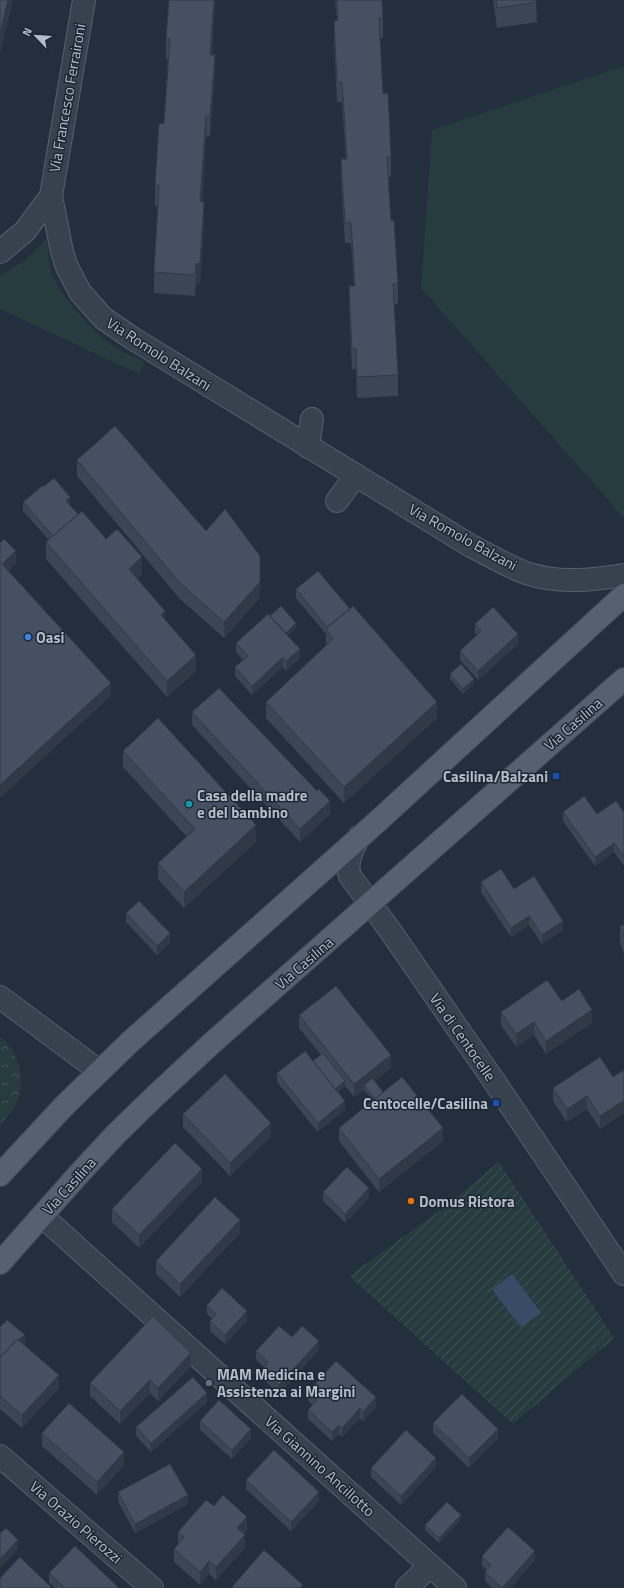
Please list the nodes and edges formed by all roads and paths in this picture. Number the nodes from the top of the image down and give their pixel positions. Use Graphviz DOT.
graph roads {
  1 [pos="84,0"];
  2 [pos="51,196"];
  3 [pos="0,252"];
  4 [pos="312,419"];
  5 [pos="308,447"];
  6 [pos="356,475"];
  7 [pos="337,502"];
  8 [pos="624,575"];
  9 [pos="624,595"];
  10 [pos="624,679"];
  11 [pos="359,837"];
  12 [pos="370,904"];
  13 [pos="0,997"];
  14 [pos="99,1071"];
  15 [pos="0,1175"];
  16 [pos="42,1216"];
  17 [pos="0,1263"];
  18 [pos="624,1274"];
  19 [pos="0,1456"];
  20 [pos="430,1566"];
  21 [pos="152,1588"];
  22 [pos="407,1588"];
  23 [pos="455,1588"];
  1 -- 2 [label="street, Via Francesco Ferraironi"];
  2 -- 3 [label="street"];
  2 -- 5 [label="street, Via Romolo Balzani"];
  4 -- 5 [label="street"];
  5 -- 6 [label="street, Via Romolo Balzani"];
  6 -- 7 [label="street"];
  6 -- 8 [label="street, Via Romolo Balzani"];
  9 -- 11 [label="main road"];
  10 -- 12 [label="main road, Via Casilina"];
  11 -- 12 [label="street, Via di Centocelle"];
  11 -- 14 [label="main road"];
  12 -- 16 [label="main road, Via Casilina"];
  12 -- 18 [label="street, Via di Centocelle"];
  13 -- 14 [label="street"];
  14 -- 15 [label="main road"];
  16 -- 17 [label="main road, Via Casilina"];
  16 -- 20 [label="street, Via Giannino Ancillotto"];
  19 -- 21 [label="street, Via Orazio Pierozzi"];
  20 -- 22 [label="street"];
  20 -- 23 [label="street, Via Giannino Ancillotto"];
}
